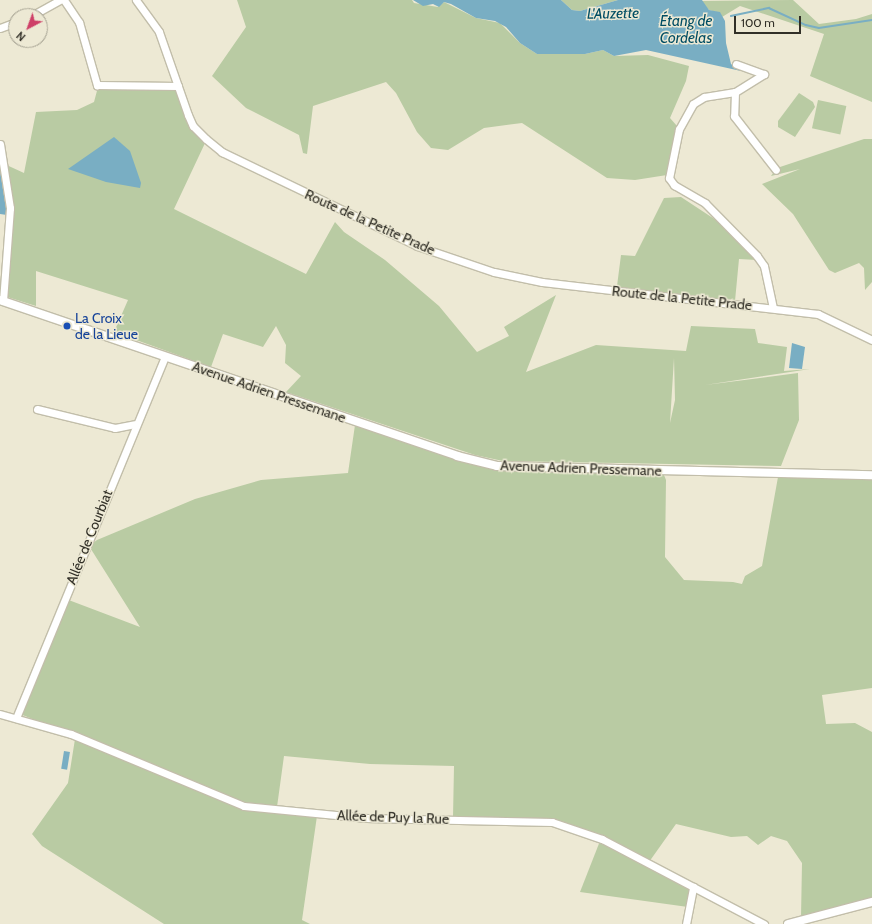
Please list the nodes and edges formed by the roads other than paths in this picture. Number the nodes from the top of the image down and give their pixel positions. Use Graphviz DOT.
graph roads {
  1 [pos="60,0"];
  2 [pos="64,0"];
  3 [pos="136,0"];
  4 [pos="46,8"];
  5 [pos="736,64"];
  6 [pos="178,86"];
  7 [pos="735,92"];
  8 [pos="0,144"];
  9 [pos="776,170"];
  10 [pos="1,301"];
  11 [pos="773,308"];
  12 [pos="872,340"];
  13 [pos="165,356"];
  14 [pos="37,408"];
  15 [pos="135,424"];
  16 [pos="872,475"];
  17 [pos="0,714"];
  18 [pos="16,718"];
  19 [pos="693,887"];
  20 [pos="872,902"];
  21 [pos="686,924"];
  22 [pos="764,924"];
  23 [pos="788,924"];
  1 -- 4 [label="street"];
  2 -- 6 [label="street"];
  3 -- 6 [label="street, Route de la Petite Prade"];
  5 -- 7 [label="street"];
  6 -- 11 [label="street, Route de la Petite Prade"];
  7 -- 9 [label="street"];
  7 -- 11 [label="street"];
  8 -- 10 [label="street"];
  10 -- 13 [label="main road, Avenue Adrien Pressemane"];
  11 -- 12 [label="street, Route de la Petite Prade"];
  13 -- 15 [label="street, Allée de Courbiat"];
  13 -- 16 [label="main road, Avenue Adrien Pressemane"];
  14 -- 15 [label="street"];
  15 -- 18 [label="street, Allée de Courbiat"];
  17 -- 18 [label="street, Allée de Puy la Rue"];
  18 -- 19 [label="street, Allée de Puy la Rue"];
  19 -- 21 [label="street"];
  19 -- 22 [label="street, Allée de Puy la Rue"];
  20 -- 23 [label="main road"];
}
